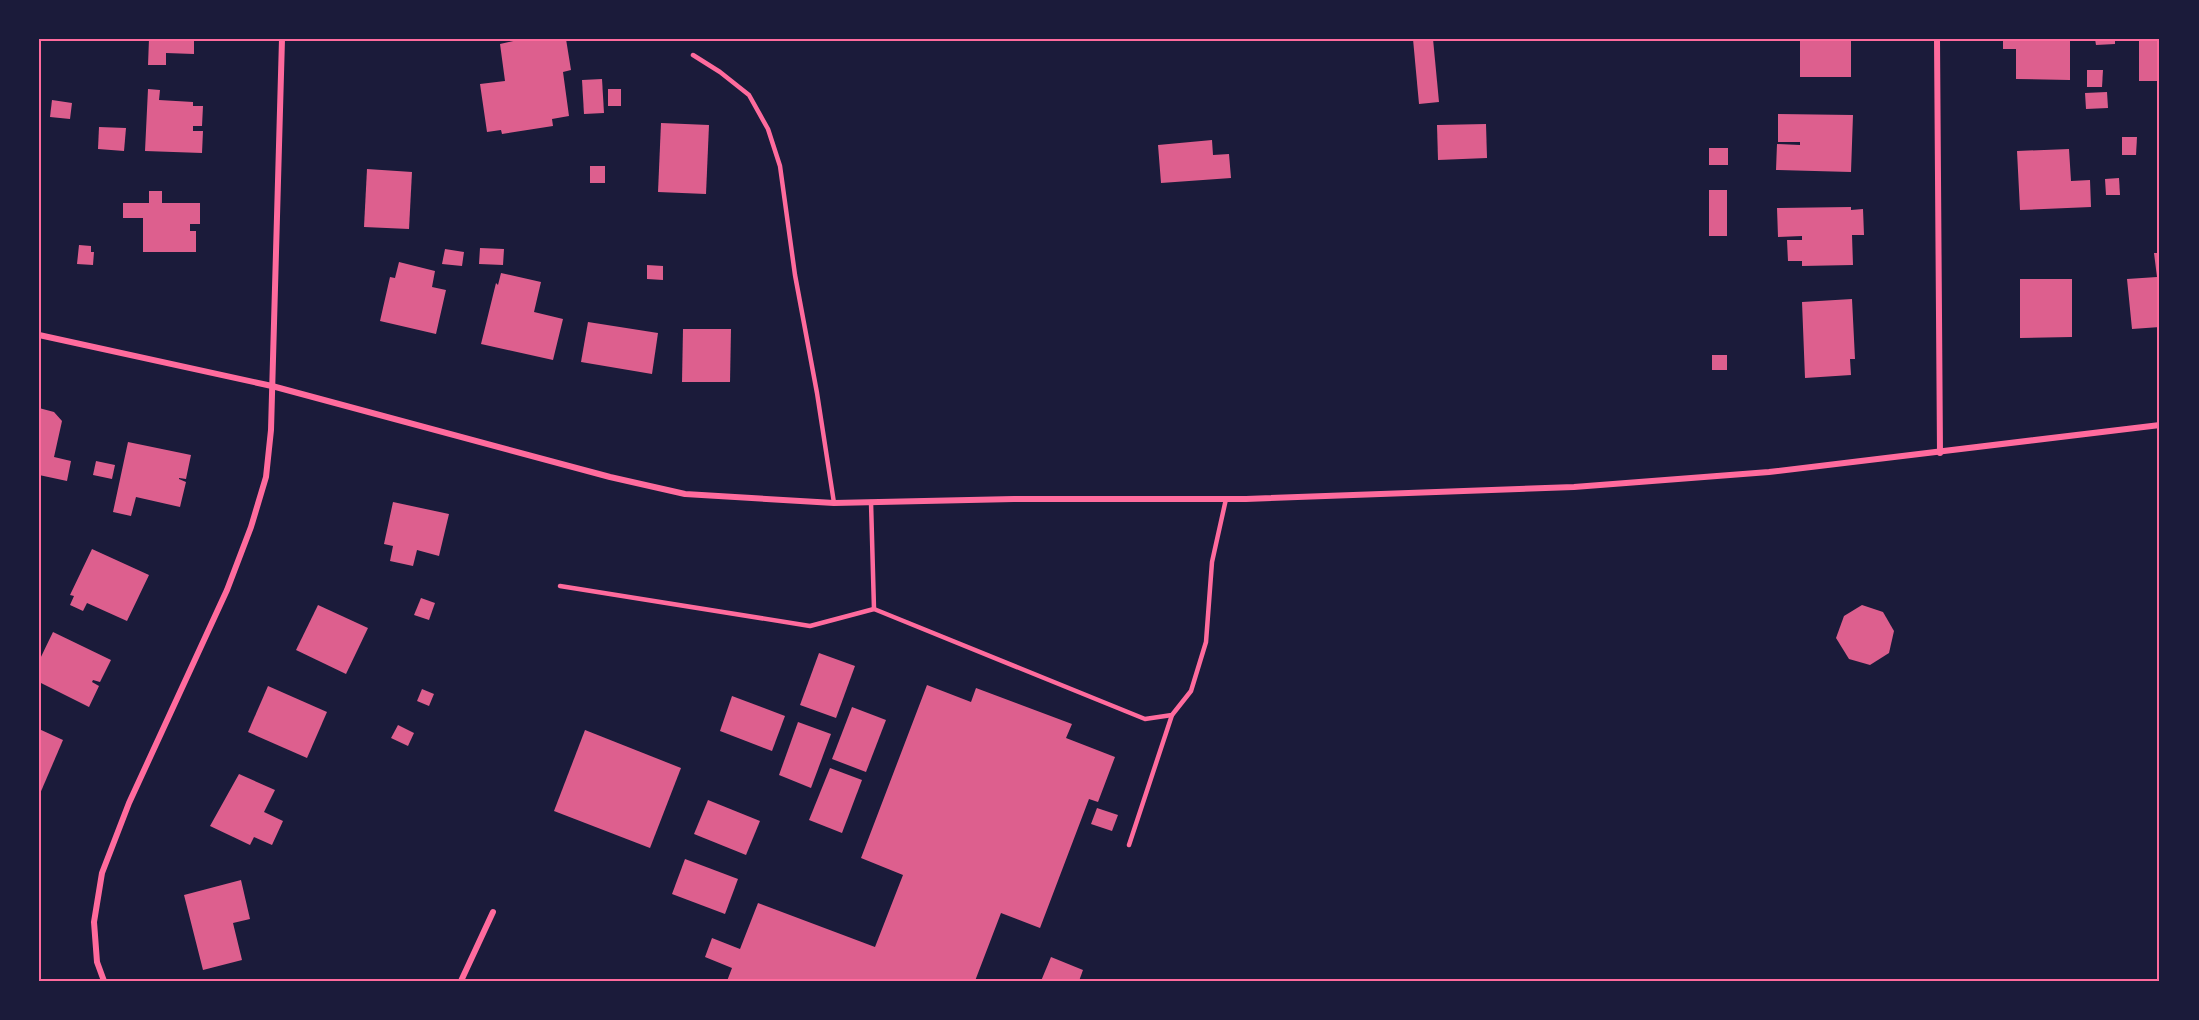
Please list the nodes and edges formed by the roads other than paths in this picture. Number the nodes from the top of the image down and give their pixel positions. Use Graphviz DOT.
graph roads {
  1 [pos="282,39"];
  2 [pos="1937,39"];
  3 [pos="693,55"];
  4 [pos="39,335"];
  5 [pos="272,386"];
  6 [pos="2160,425"];
  7 [pos="1940,453"];
  8 [pos="1226,499"];
  9 [pos="871,502"];
  10 [pos="834,503"];
  11 [pos="560,586"];
  12 [pos="874,609"];
  13 [pos="1172,715"];
  14 [pos="1129,845"];
  15 [pos="493,912"];
  16 [pos="104,981"];
  17 [pos="461,981"];
  1 -- 5 [label="street"];
  2 -- 7 [label="street"];
  3 -- 10 [label="lane"];
  4 -- 5 [label="street"];
  5 -- 10 [label="street"];
  5 -- 16 [label="street"];
  6 -- 7 [label="street"];
  7 -- 8 [label="street"];
  8 -- 9 [label="street"];
  8 -- 13 [label="lane"];
  9 -- 10 [label="street"];
  9 -- 12 [label="lane"];
  11 -- 12 [label="lane"];
  12 -- 13 [label="lane"];
  13 -- 14 [label="lane"];
  15 -- 17 [label="street"];
}
